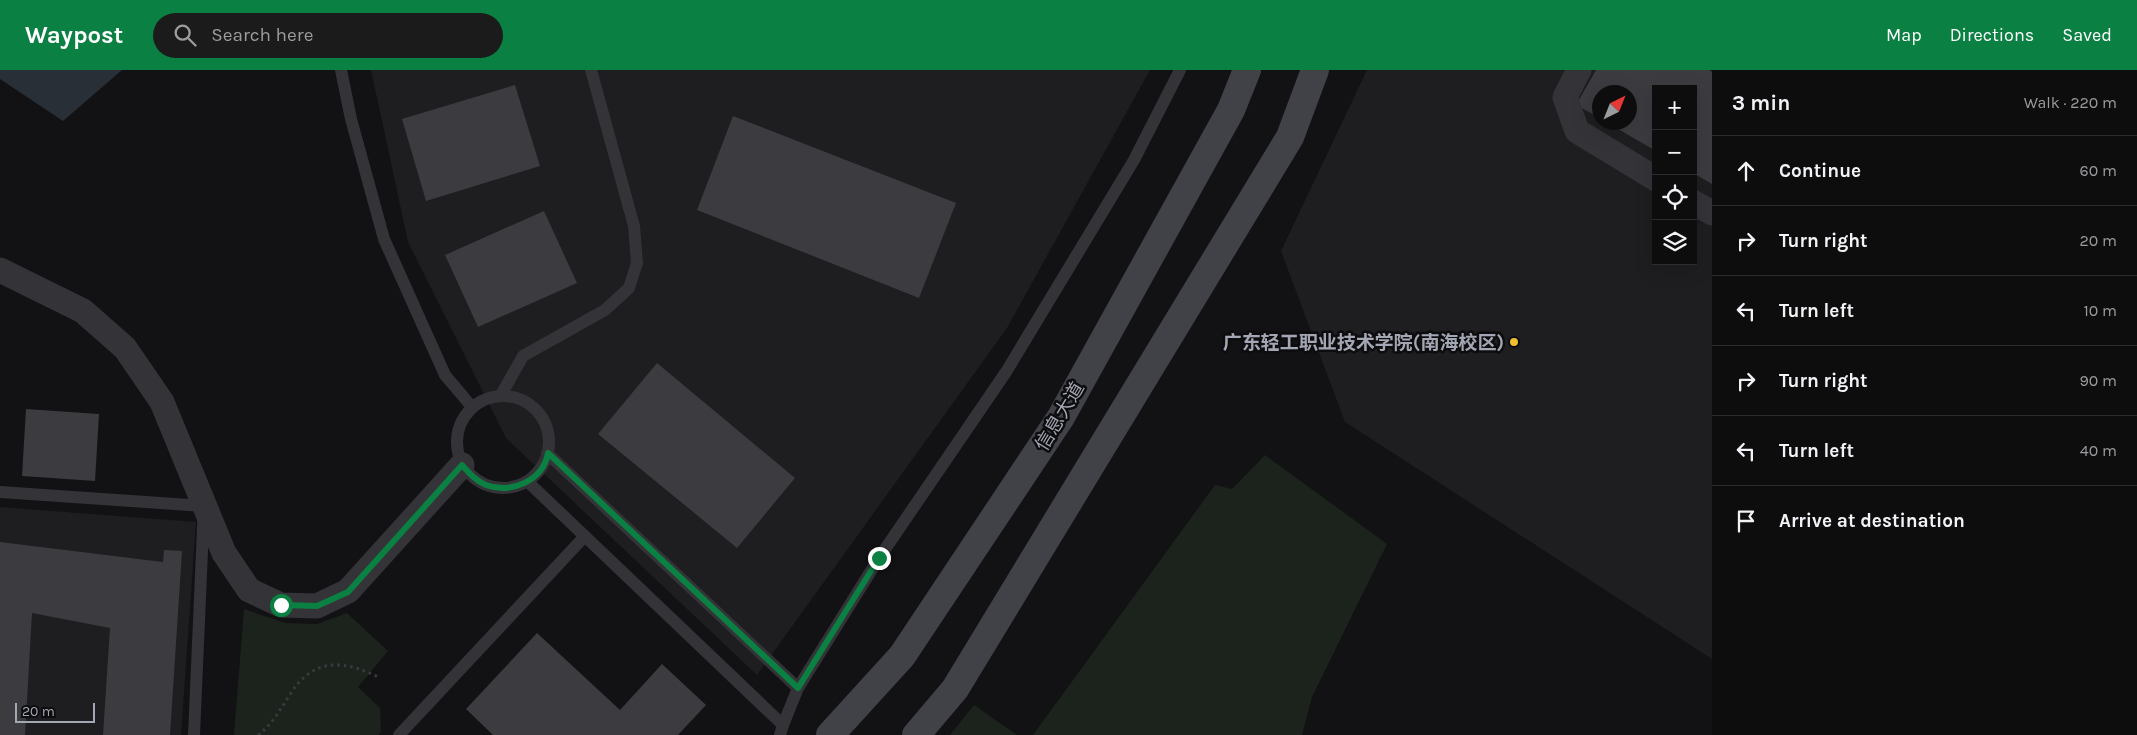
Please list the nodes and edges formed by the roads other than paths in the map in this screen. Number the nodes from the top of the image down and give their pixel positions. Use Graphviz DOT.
graph roads {
  1 [pos="341,70"];
  2 [pos="591,70"];
  3 [pos="1180,70"];
  4 [pos="1247,70"];
  5 [pos="1315,70"];
  6 [pos="1579,70"];
  7 [pos="1652,177"];
  8 [pos="1697,204"];
  9 [pos="1712,213"];
  10 [pos="0,270"];
  11 [pos="500,395"];
  12 [pos="472,407"];
  13 [pos="548,453"];
  14 [pos="462,465"];
  15 [pos="528,482"];
  16 [pos="0,492"];
  17 [pos="204,506"];
  18 [pos="585,536"];
  19 [pos="798,688"];
  20 [pos="782,730"];
  21 [pos="194,735"];
  22 [pos="399,735"];
  23 [pos="830,735"];
  24 [pos="916,735"];
  1 -- 12 [label="lane"];
  2 -- 11 [label="lane"];
  3 -- 19 [label="lane"];
  4 -- 23 [label="main road, 信息大道"];
  5 -- 24 [label="main road"];
  6 -- 7 [label="street"];
  8 -- 9 [label="street"];
  10 -- 17 [label="street"];
  11 -- 12 [label="lane"];
  11 -- 13 [label="lane"];
  12 -- 14 [label="lane"];
  13 -- 15 [label="lane"];
  13 -- 19 [label="lane"];
  14 -- 15 [label="lane"];
  14 -- 17 [label="street"];
  15 -- 18 [label="lane"];
  16 -- 17 [label="lane"];
  17 -- 21 [label="lane"];
  18 -- 20 [label="lane"];
  18 -- 22 [label="lane"];
  19 -- 20 [label="lane"];
}
